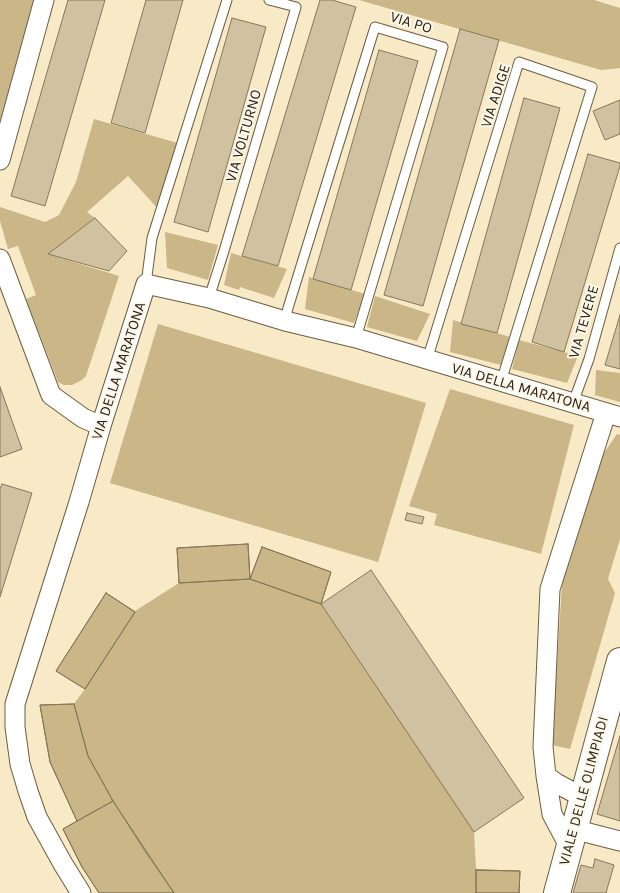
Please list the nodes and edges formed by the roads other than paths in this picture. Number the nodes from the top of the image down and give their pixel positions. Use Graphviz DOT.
graph roads {
  1 [pos="44,0"];
  2 [pos="227,0"];
  3 [pos="269,0"];
  4 [pos="0,160"];
  5 [pos="620,248"];
  6 [pos="1,268"];
  7 [pos="146,284"];
  8 [pos="209,298"];
  9 [pos="285,321"];
  10 [pos="356,338"];
  11 [pos="427,361"];
  12 [pos="501,382"];
  13 [pos="573,403"];
  14 [pos="613,415"];
  15 [pos="101,426"];
  16 [pos="620,661"];
  17 [pos="8,705"];
  18 [pos="546,776"];
  19 [pos="582,798"];
  20 [pos="571,837"];
  21 [pos="620,841"];
  22 [pos="81,893"];
  23 [pos="556,893"];
  1 -- 4 [label="street"];
  2 -- 7 [label="lane"];
  3 -- 8 [label="lane, VIA VOLTURNO"];
  5 -- 13 [label="lane, VIA TEVERE"];
  6 -- 15 [label="street"];
  7 -- 8 [label="street, VIA DELLA MARATONA"];
  7 -- 15 [label="street, VIA DELLA MARATONA"];
  8 -- 9 [label="street, VIA DELLA MARATONA"];
  9 -- 10 [label="street, VIA DELLA MARATONA"];
  9 -- 10 [label="lane, VIA PO"];
  10 -- 11 [label="street, VIA DELLA MARATONA"];
  11 -- 12 [label="street, VIA DELLA MARATONA"];
  11 -- 12 [label="lane, VIA ADIGE"];
  12 -- 13 [label="street, VIA DELLA MARATONA"];
  13 -- 14 [label="street, VIA DELLA MARATONA"];
  14 -- 18 [label="street"];
  15 -- 17 [label="street, VIA DELLA MARATONA"];
  16 -- 19 [label="street, VIALE DELLE OLIMPIADI"];
  17 -- 22 [label="street, VIA DELLA MARATONA"];
  18 -- 19 [label="street"];
  18 -- 20 [label="street"];
  19 -- 20 [label="street, VIALE DELLE OLIMPIADI"];
  20 -- 21 [label="street"];
  20 -- 23 [label="street, VIALE DELLE OLIMPIADI"];
}
